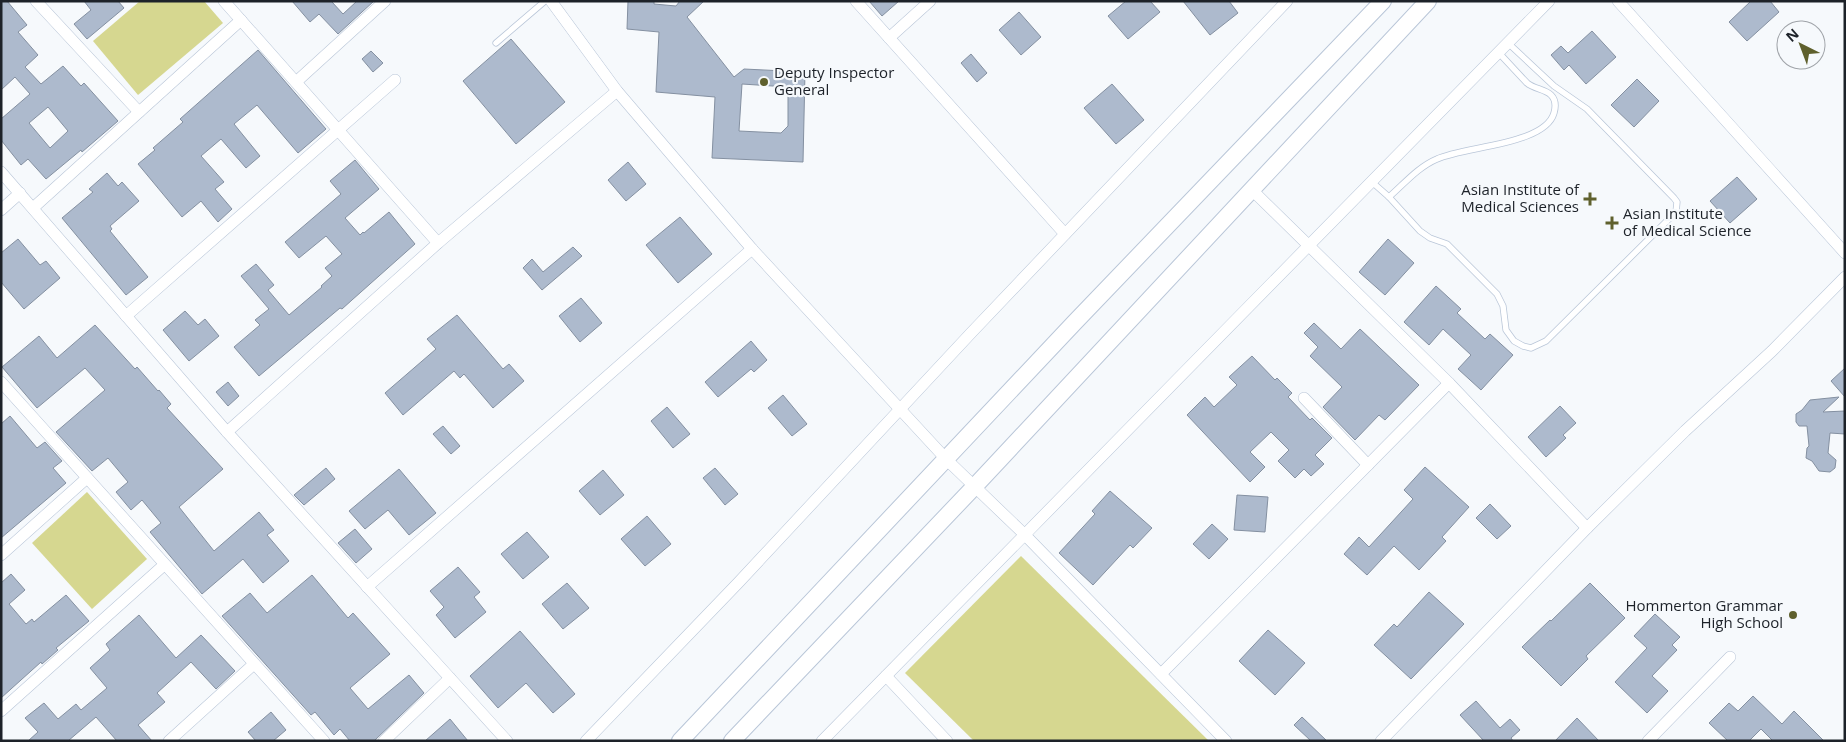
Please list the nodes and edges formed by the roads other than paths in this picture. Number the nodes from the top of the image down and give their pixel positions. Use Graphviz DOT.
graph roads {
  1 [pos="36,1"];
  2 [pos="224,1"];
  3 [pos="385,1"];
  4 [pos="545,1"];
  5 [pos="551,1"];
  6 [pos="856,1"];
  7 [pos="930,1"];
  8 [pos="1287,1"];
  9 [pos="1383,1"];
  10 [pos="1428,1"];
  11 [pos="1549,1"];
  12 [pos="1618,1"];
  13 [pos="241,20"];
  14 [pos="889,38"];
  15 [pos="496,43"];
  16 [pos="1508,44"];
  17 [pos="1498,53"];
  18 [pos="395,80"];
  19 [pos="296,82"];
  20 [pos="617,91"];
  21 [pos="139,112"];
  22 [pos="337,129"];
  23 [pos="1,172"];
  24 [pos="1372,181"];
  25 [pos="1251,189"];
  26 [pos="20,193"];
  27 [pos="1389,197"];
  28 [pos="33,208"];
  29 [pos="1,210"];
  30 [pos="1065,234"];
  31 [pos="438,243"];
  32 [pos="1309,245"];
  33 [pos="752,249"];
  34 [pos="1845,252"];
  35 [pos="1845,277"];
  36 [pos="126,316"];
  37 [pos="1449,383"];
  38 [pos="4,390"];
  39 [pos="1304,398"];
  40 [pos="899,410"];
  41 [pos="227,432"];
  42 [pos="947,460"];
  43 [pos="1368,465"];
  44 [pos="88,478"];
  45 [pos="975,486"];
  46 [pos="1587,528"];
  47 [pos="1024,534"];
  48 [pos="1,555"];
  49 [pos="164,565"];
  50 [pos="367,587"];
  51 [pos="1730,657"];
  52 [pos="254,664"];
  53 [pos="1161,674"];
  54 [pos="886,676"];
  55 [pos="450,678"];
  56 [pos="1,711"];
  57 [pos="169,741"];
  58 [pos="324,741"];
  59 [pos="384,741"];
  60 [pos="507,741"];
  61 [pos="586,741"];
  62 [pos="680,741"];
  63 [pos="732,741"];
  64 [pos="822,741"];
  65 [pos="947,741"];
  66 [pos="1226,741"];
  67 [pos="1381,741"];
  68 [pos="1648,741"];
  1 -- 21 [label="street"];
  2 -- 13 [label="street"];
  3 -- 19 [label="street"];
  4 -- 15 [label="lane"];
  5 -- 20 [label="street"];
  6 -- 14 [label="street"];
  7 -- 14 [label="street"];
  8 -- 30 [label="street"];
  9 -- 42 [label="main road"];
  10 -- 25 [label="main road"];
  11 -- 16 [label="street"];
  12 -- 34 [label="street"];
  13 -- 19 [label="street"];
  13 -- 21 [label="street"];
  14 -- 30 [label="street"];
  16 -- 17 [label="street"];
  16 -- 27 [label="lane"];
  17 -- 24 [label="street"];
  17 -- 27 [label="lane"];
  18 -- 22 [label="street"];
  19 -- 22 [label="street"];
  20 -- 31 [label="street"];
  20 -- 33 [label="street"];
  21 -- 28 [label="street"];
  22 -- 31 [label="street"];
  22 -- 36 [label="street"];
  23 -- 26 [label="street"];
  24 -- 27 [label="lane"];
  24 -- 32 [label="street"];
  25 -- 32 [label="street"];
  25 -- 45 [label="main road"];
  26 -- 28 [label="street"];
  26 -- 29 [label="street"];
  28 -- 36 [label="street"];
  30 -- 40 [label="street"];
  31 -- 41 [label="street"];
  32 -- 37 [label="street"];
  32 -- 47 [label="street"];
  33 -- 40 [label="street"];
  33 -- 50 [label="street"];
  35 -- 46 [label="street"];
  36 -- 41 [label="street"];
  37 -- 43 [label="street"];
  37 -- 46 [label="street"];
  38 -- 44 [label="street"];
  39 -- 43 [label="street"];
  40 -- 42 [label="street"];
  40 -- 61 [label="street"];
  41 -- 50 [label="street"];
  42 -- 45 [label="street"];
  42 -- 62 [label="main road"];
  43 -- 53 [label="street"];
  44 -- 48 [label="street"];
  44 -- 49 [label="street"];
  45 -- 47 [label="street"];
  45 -- 63 [label="main road"];
  46 -- 67 [label="street"];
  47 -- 53 [label="street"];
  47 -- 54 [label="street"];
  49 -- 52 [label="street"];
  49 -- 56 [label="street"];
  50 -- 55 [label="street"];
  51 -- 68 [label="street"];
  52 -- 57 [label="street"];
  52 -- 58 [label="street"];
  53 -- 66 [label="street"];
  54 -- 64 [label="street"];
  54 -- 65 [label="street"];
  55 -- 59 [label="street"];
  55 -- 60 [label="street"];
}
